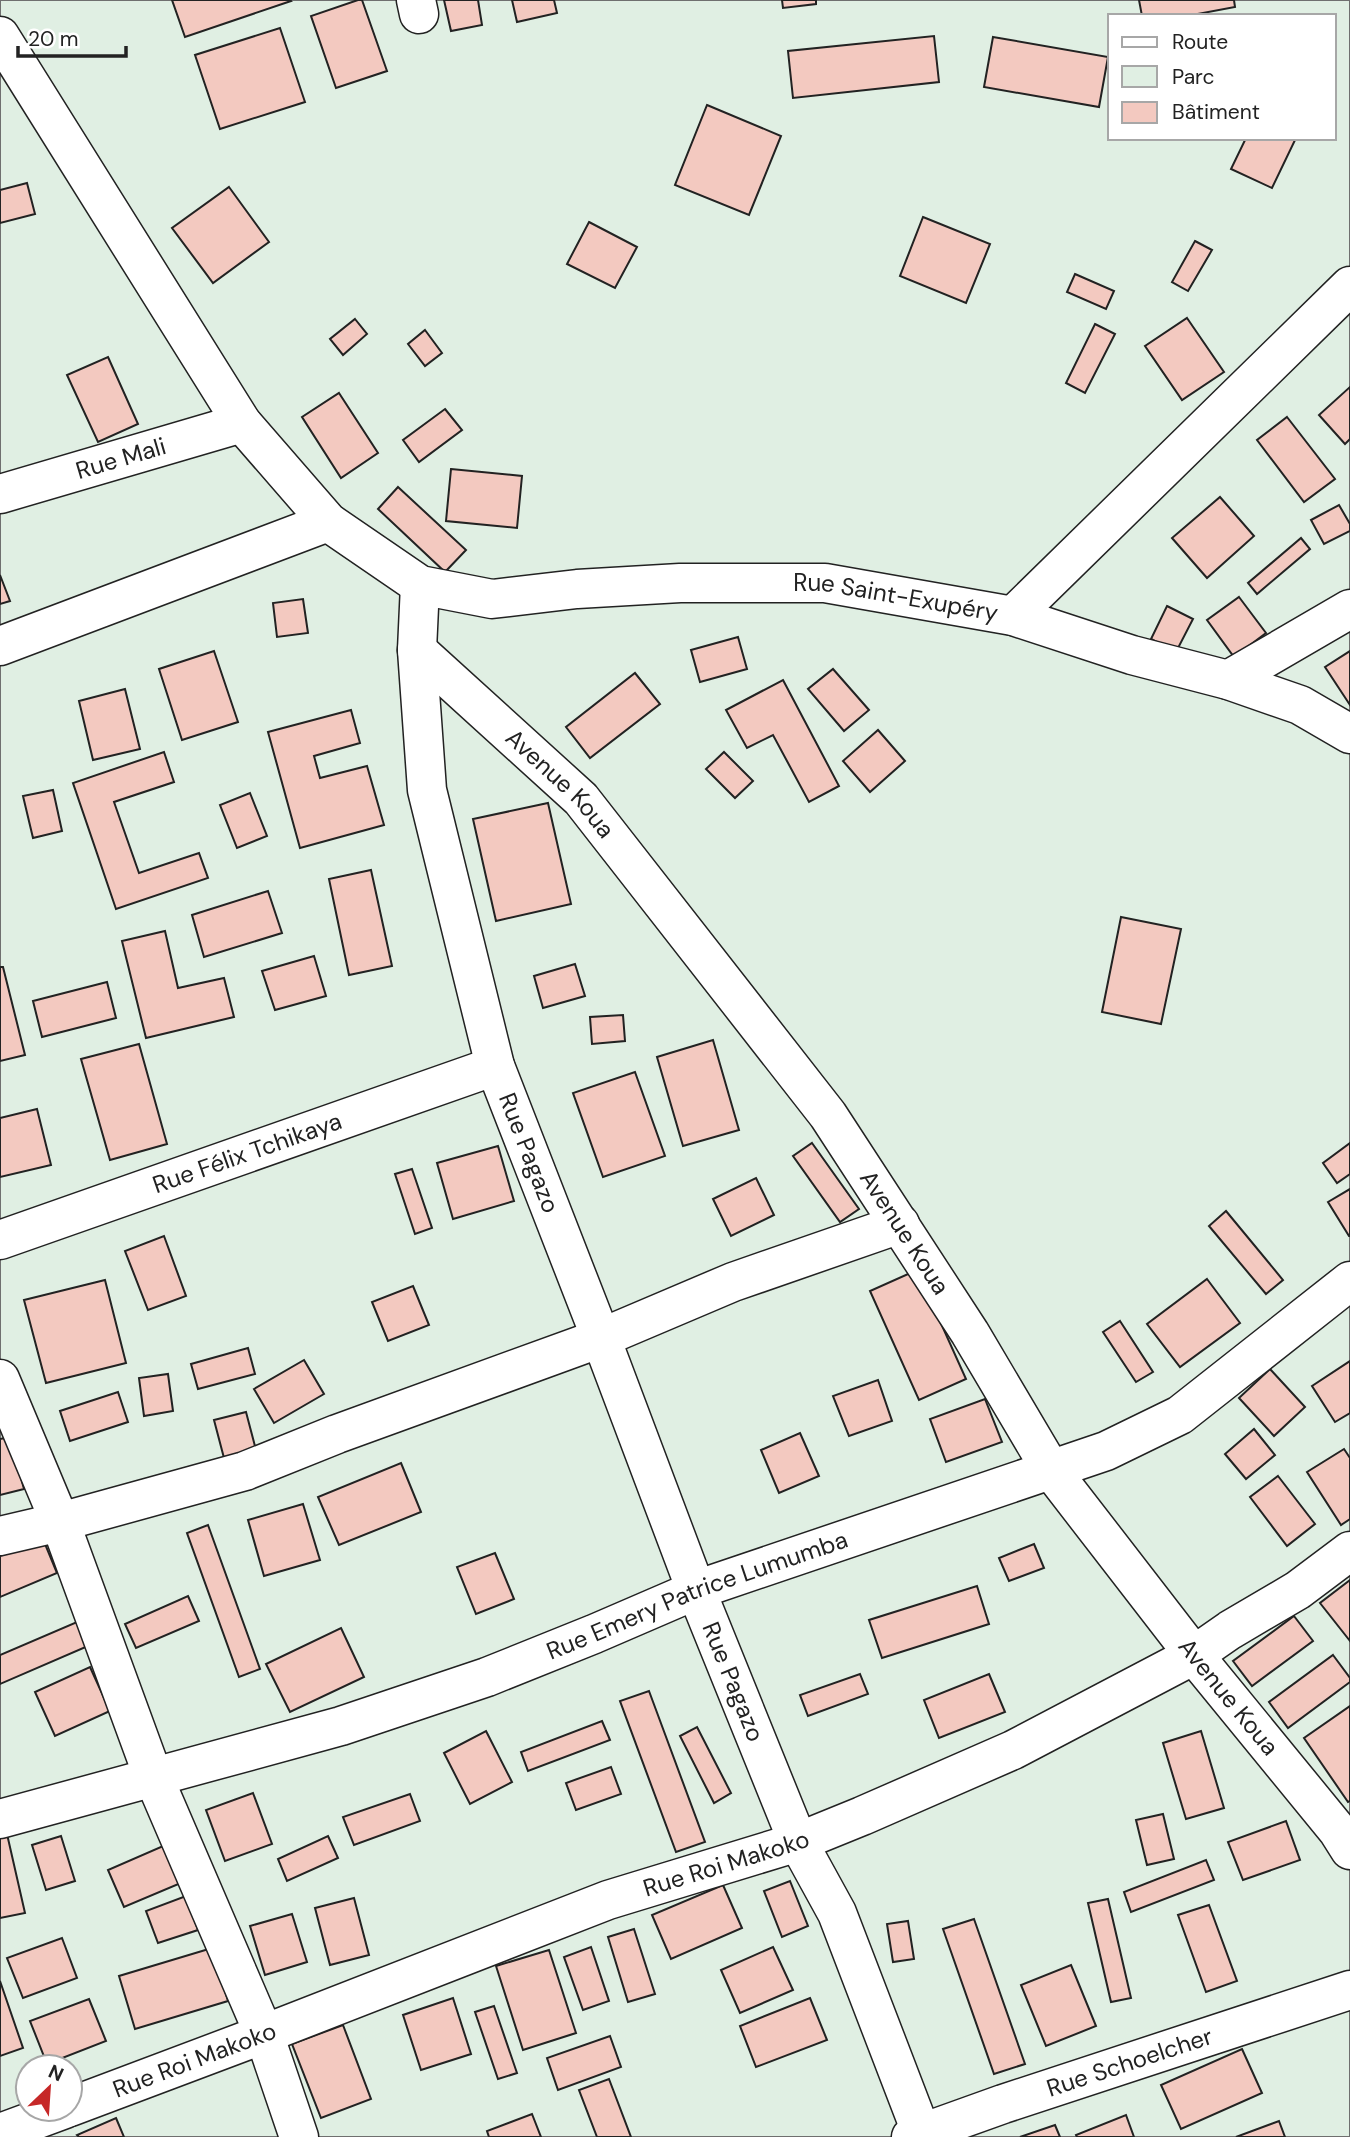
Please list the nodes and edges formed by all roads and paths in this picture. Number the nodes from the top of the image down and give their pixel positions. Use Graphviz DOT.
graph roads {
  1 [pos="0,36"];
  2 [pos="1350,286"];
  3 [pos="242,423"];
  4 [pos="0,494"];
  5 [pos="328,522"];
  6 [pos="420,585"];
  7 [pos="1350,609"];
  8 [pos="1013,616"];
  9 [pos="0,646"];
  10 [pos="417,650"];
  11 [pos="1228,680"];
  12 [pos="1350,734"];
  13 [pos="495,1066"];
  14 [pos="900,1224"];
  15 [pos="0,1240"];
  16 [pos="1350,1281"];
  17 [pos="601,1338"];
  18 [pos="0,1379"];
  19 [pos="1051,1470"];
  20 [pos="60,1522"];
  21 [pos="0,1536"];
  22 [pos="1350,1551"];
  23 [pos="696,1590"];
  24 [pos="1194,1655"];
  25 [pos="153,1776"];
  26 [pos="0,1819"];
  27 [pos="1346,1834"];
  28 [pos="799,1842"];
  29 [pos="1350,1990"];
  30 [pos="264,2034"];
  31 [pos="84,2102"];
  32 [pos="27,2123"];
  33 [pos="0,2133"];
  34 [pos="919,2136"];
  35 [pos="299,2137"];
  1 -- 3 [label="street"];
  2 -- 8 [label="street"];
  3 -- 4 [label="street, Rue Mali"];
  3 -- 5 [label="street"];
  5 -- 6 [label="street"];
  5 -- 9 [label="street"];
  6 -- 8 [label="street, Rue Saint-Exupéry"];
  6 -- 10 [label="street, Rue Pagazo"];
  7 -- 11 [label="street"];
  8 -- 11 [label="street, Rue Saint-Exupéry"];
  10 -- 13 [label="street, Rue Pagazo"];
  10 -- 14 [label="street, Avenue Koua"];
  11 -- 12 [label="street, Rue Saint-Exupéry"];
  13 -- 15 [label="street, Rue Félix Tchikaya"];
  13 -- 17 [label="street, Rue Pagazo"];
  14 -- 17 [label="street"];
  14 -- 19 [label="street, Avenue Koua"];
  16 -- 19 [label="street, Rue Emery Patrice Lumumba"];
  17 -- 20 [label="street"];
  17 -- 23 [label="street, Rue Pagazo"];
  18 -- 20 [label="street"];
  19 -- 23 [label="street, Rue Emery Patrice Lumumba"];
  19 -- 24 [label="street, Avenue Koua"];
  20 -- 21 [label="street"];
  20 -- 25 [label="street"];
  22 -- 24 [label="street, Rue Roi Makoko"];
  23 -- 25 [label="street, Rue Emery Patrice Lumumba"];
  23 -- 28 [label="street, Rue Pagazo"];
  24 -- 27 [label="street, Avenue Koua"];
  24 -- 28 [label="street, Rue Roi Makoko"];
  25 -- 26 [label="street, Rue Emery Patrice Lumumba"];
  25 -- 30 [label="street"];
  28 -- 30 [label="street, Rue Roi Makoko"];
  28 -- 34 [label="street, Rue Pagazo"];
  29 -- 34 [label="street, Rue Schoelcher"];
  30 -- 31 [label="street, Rue Roi Makoko"];
  30 -- 35 [label="street"];
  32 -- 33 [label="street"];
}
